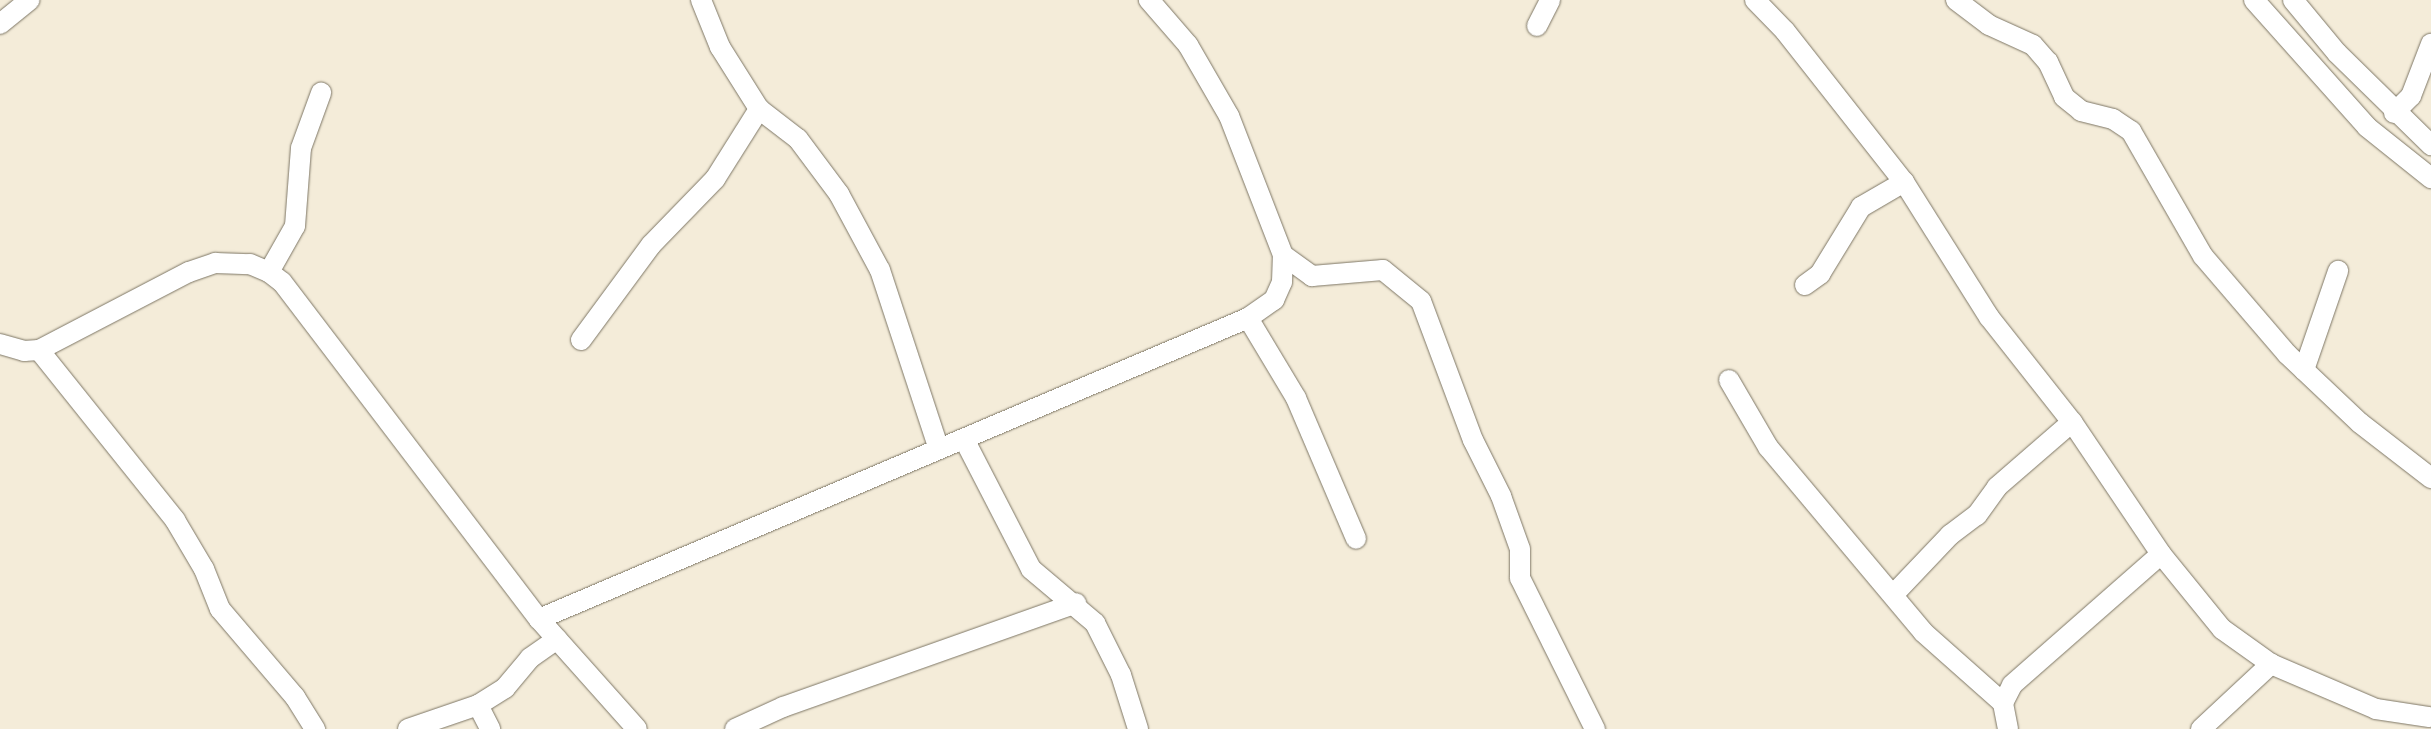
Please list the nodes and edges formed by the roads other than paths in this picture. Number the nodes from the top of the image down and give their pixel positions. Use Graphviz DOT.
graph roads {
  1 [pos="30,0"];
  2 [pos="701,0"];
  3 [pos="1149,0"];
  4 [pos="1550,0"];
  5 [pos="1755,0"];
  6 [pos="1956,0"];
  7 [pos="2254,0"];
  8 [pos="2293,0"];
  9 [pos="0,24"];
  10 [pos="1537,26"];
  11 [pos="2431,44"];
  12 [pos="321,93"];
  13 [pos="759,110"];
  14 [pos="2394,112"];
  15 [pos="2431,144"];
  16 [pos="2431,178"];
  17 [pos="1904,182"];
  18 [pos="1283,255"];
  19 [pos="2338,271"];
  20 [pos="268,272"];
  21 [pos="1805,285"];
  22 [pos="1248,318"];
  23 [pos="581,340"];
  24 [pos="0,344"];
  25 [pos="39,350"];
  26 [pos="2304,370"];
  27 [pos="1729,380"];
  28 [pos="2072,422"];
  29 [pos="964,439"];
  30 [pos="939,450"];
  31 [pos="2431,478"];
  32 [pos="1356,539"];
  33 [pos="2161,554"];
  34 [pos="1893,595"];
  35 [pos="1076,603"];
  36 [pos="539,619"];
  37 [pos="557,639"];
  38 [pos="2271,664"];
  39 [pos="478,704"];
  40 [pos="2003,704"];
  41 [pos="2429,720"];
  42 [pos="315,729"];
  43 [pos="408,729"];
  44 [pos="490,729"];
  45 [pos="636,729"];
  46 [pos="735,729"];
  47 [pos="1138,729"];
  48 [pos="1595,729"];
  49 [pos="2008,729"];
  50 [pos="2201,729"];
  1 -- 9 [label="street"];
  2 -- 13 [label="street"];
  3 -- 18 [label="street"];
  4 -- 10 [label="street"];
  5 -- 17 [label="street"];
  6 -- 26 [label="street"];
  7 -- 16 [label="street"];
  8 -- 14 [label="street"];
  11 -- 14 [label="street"];
  12 -- 20 [label="street"];
  13 -- 23 [label="street"];
  13 -- 30 [label="street"];
  14 -- 15 [label="street"];
  17 -- 21 [label="street"];
  17 -- 28 [label="street"];
  18 -- 22 [label="street"];
  18 -- 48 [label="street"];
  19 -- 26 [label="street"];
  20 -- 25 [label="street"];
  20 -- 36 [label="street"];
  22 -- 29 [label="street"];
  22 -- 32 [label="street"];
  24 -- 25 [label="street"];
  25 -- 42 [label="street"];
  26 -- 31 [label="street"];
  27 -- 34 [label="street"];
  28 -- 33 [label="street"];
  28 -- 34 [label="street"];
  29 -- 30 [label="street"];
  29 -- 35 [label="street"];
  30 -- 36 [label="street"];
  33 -- 38 [label="street"];
  33 -- 40 [label="street"];
  34 -- 40 [label="street"];
  35 -- 46 [label="street"];
  35 -- 47 [label="street"];
  36 -- 37 [label="street"];
  37 -- 39 [label="street"];
  37 -- 45 [label="street"];
  38 -- 41 [label="street"];
  38 -- 50 [label="street"];
  39 -- 43 [label="street"];
  39 -- 44 [label="street"];
  40 -- 49 [label="street"];
}
